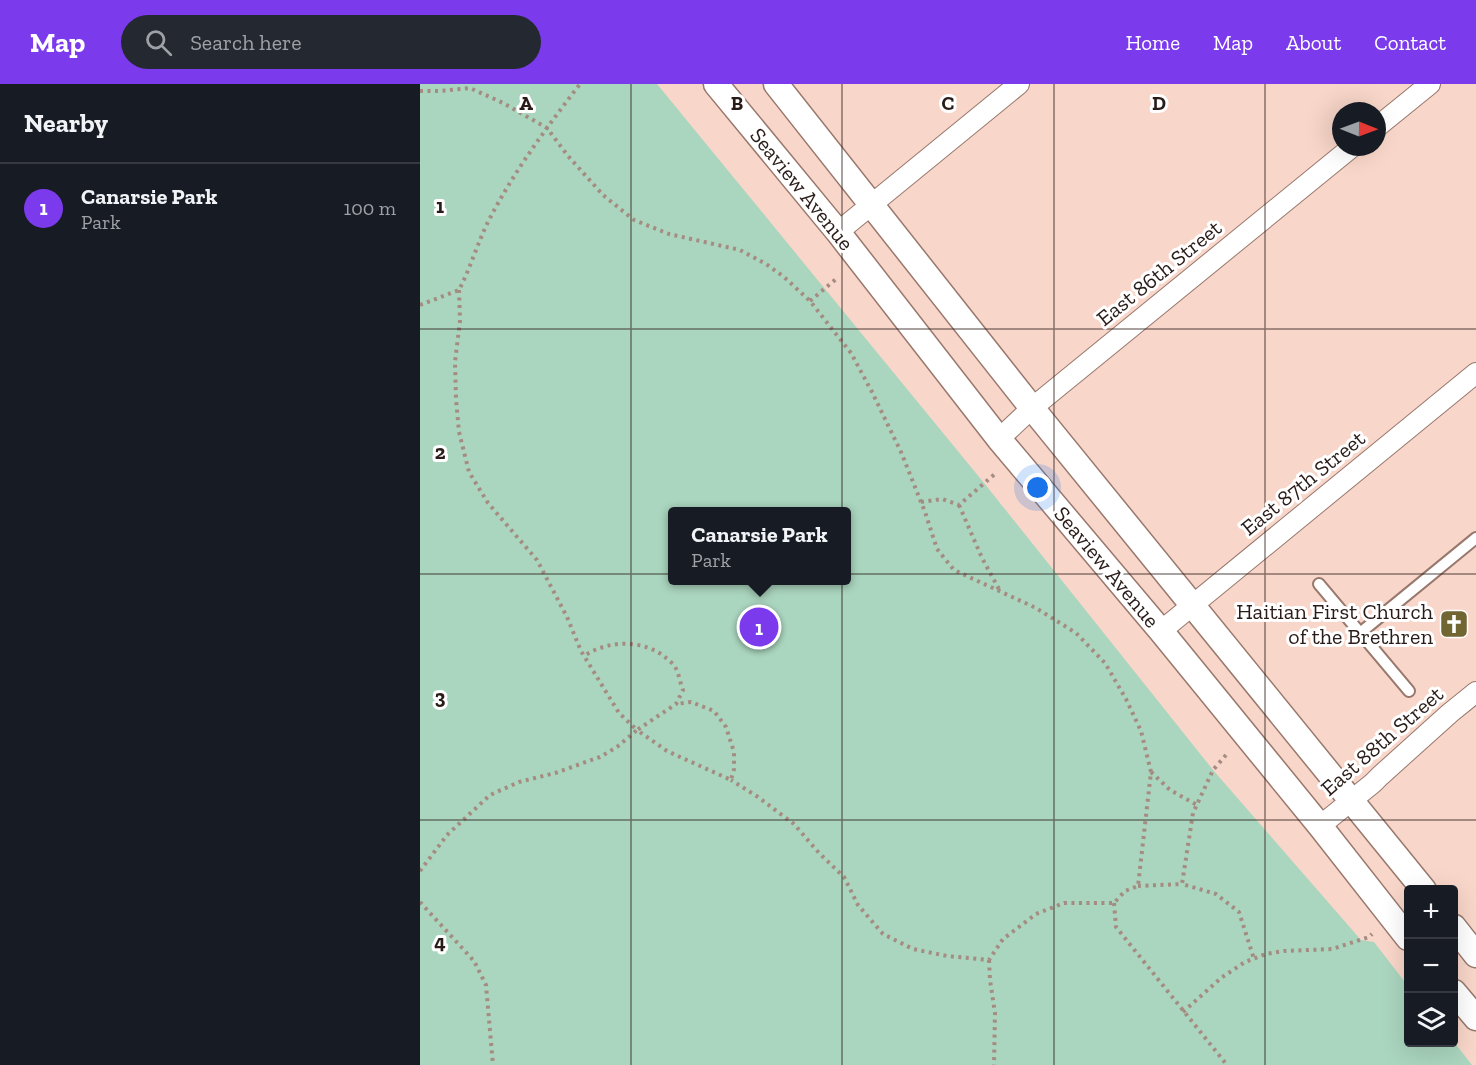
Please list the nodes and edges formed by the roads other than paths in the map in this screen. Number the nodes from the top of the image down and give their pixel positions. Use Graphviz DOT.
graph roads {
  1 [pos="716,84"];
  2 [pos="776,84"];
  3 [pos="1018,84"];
  4 [pos="1430,84"];
  5 [pos="1386,120"];
  6 [pos="1341,156"];
  7 [pos="871,205"];
  8 [pos="838,232"];
  9 [pos="1476,374"];
  10 [pos="1032,408"];
  11 [pos="999,440"];
  12 [pos="1476,538"];
  13 [pos="1319,584"];
  14 [pos="1191,606"];
  15 [pos="1161,631"];
  16 [pos="1360,633"];
  17 [pos="1409,691"];
  18 [pos="1476,692"];
  19 [pos="1351,800"];
  20 [pos="1320,826"];
  21 [pos="1420,885"];
  22 [pos="1458,932"];
  23 [pos="1404,933"];
  24 [pos="1476,955"];
  25 [pos="1455,993"];
  26 [pos="1476,1018"];
  1 -- 8 [label="street, Seaview Avenue"];
  2 -- 7 [label="street, Seaview Avenue"];
  3 -- 7 [label="street"];
  4 -- 5 [label="street"];
  6 -- 10 [label="street, East 86th Street"];
  7 -- 8 [label="street"];
  7 -- 10 [label="street, Seaview Avenue"];
  8 -- 11 [label="street, Seaview Avenue"];
  9 -- 14 [label="street, East 87th Street"];
  10 -- 11 [label="street, East 86th Street"];
  10 -- 14 [label="street, Seaview Avenue"];
  11 -- 15 [label="street, Seaview Avenue"];
  12 -- 16 [label="lane"];
  13 -- 16 [label="lane"];
  14 -- 15 [label="street, East 87th Street"];
  14 -- 19 [label="street, Seaview Avenue"];
  15 -- 20 [label="street, Seaview Avenue"];
  16 -- 17 [label="lane"];
  18 -- 19 [label="street, East 88th Street"];
  19 -- 20 [label="street, East 88th Street"];
  19 -- 21 [label="street, Seaview Avenue"];
  20 -- 23 [label="street, Seaview Avenue"];
  22 -- 24 [label="street"];
  25 -- 26 [label="street"];
}
